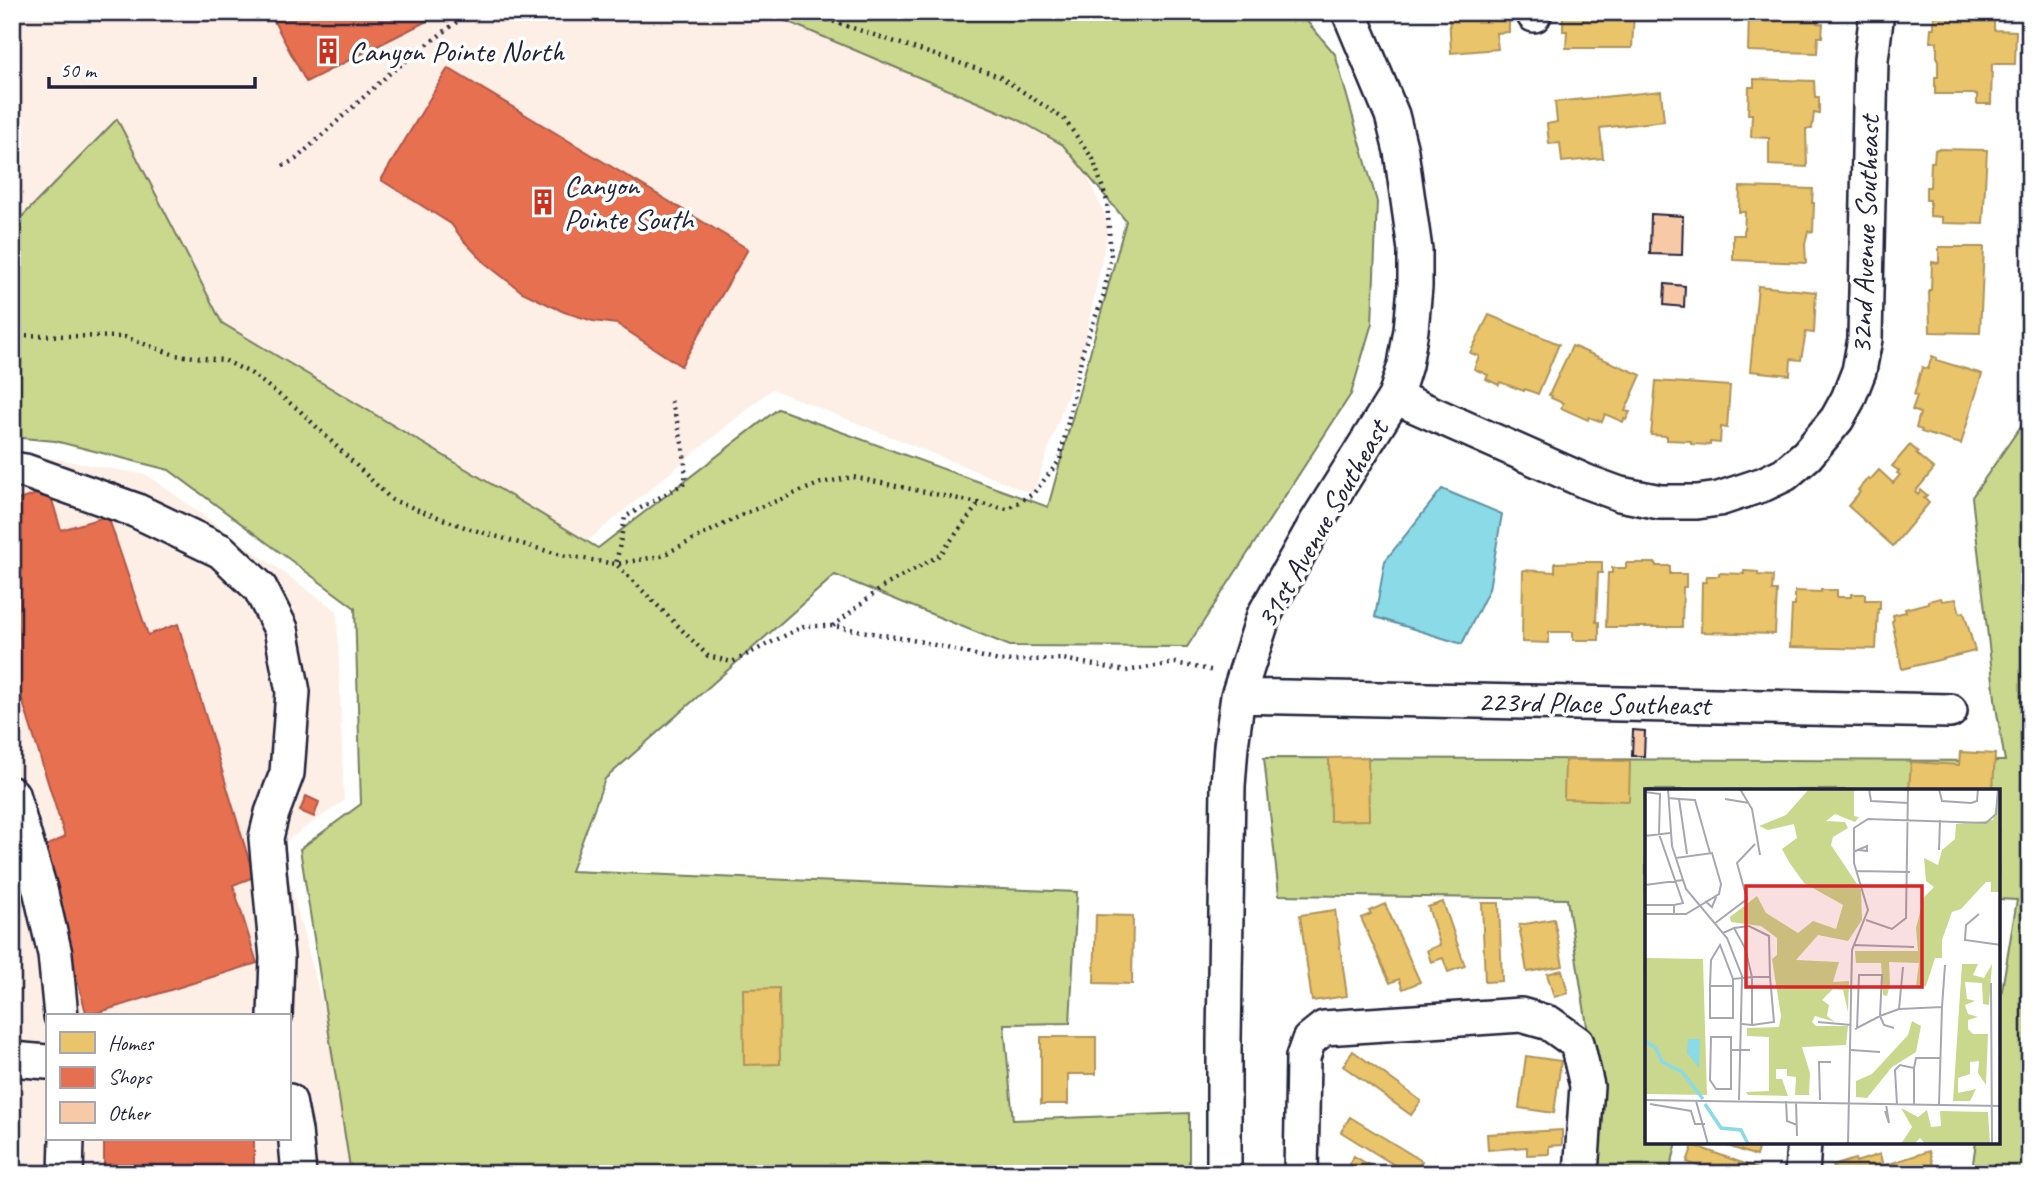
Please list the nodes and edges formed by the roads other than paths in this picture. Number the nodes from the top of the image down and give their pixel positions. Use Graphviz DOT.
graph roads {
  1 [pos="1349,12"];
  2 [pos="1877,12"];
  3 [pos="1395,397"];
  4 [pos="12,469"];
  5 [pos="1241,686"];
  6 [pos="1950,711"];
  7 [pos="12,794"];
  8 [pos="61,1014"];
  9 [pos="275,1014"];
  10 [pos="12,1059"];
  11 [pos="46,1062"];
  12 [pos="290,1106"];
  13 [pos="67,1140"];
  14 [pos="1804,1144"];
  15 [pos="66,1174"];
  16 [pos="299,1174"];
  17 [pos="1224,1174"];
  18 [pos="1301,1174"];
  19 [pos="1581,1174"];
  20 [pos="1802,1174"];
  1 -- 3 [label="street, 31st Avenue Southeast"];
  2 -- 3 [label="street, 32nd Avenue Southeast"];
  3 -- 5 [label="street, 31st Avenue Southeast"];
  4 -- 9 [label="street"];
  5 -- 6 [label="street, 223rd Place Southeast"];
  5 -- 17 [label="street, 31st Avenue Southeast"];
  7 -- 8 [label="street"];
  10 -- 11 [label="street"];
  12 -- 16 [label="street"];
  13 -- 15 [label="street"];
  14 -- 20 [label="street"];
  18 -- 19 [label="street"];
}
